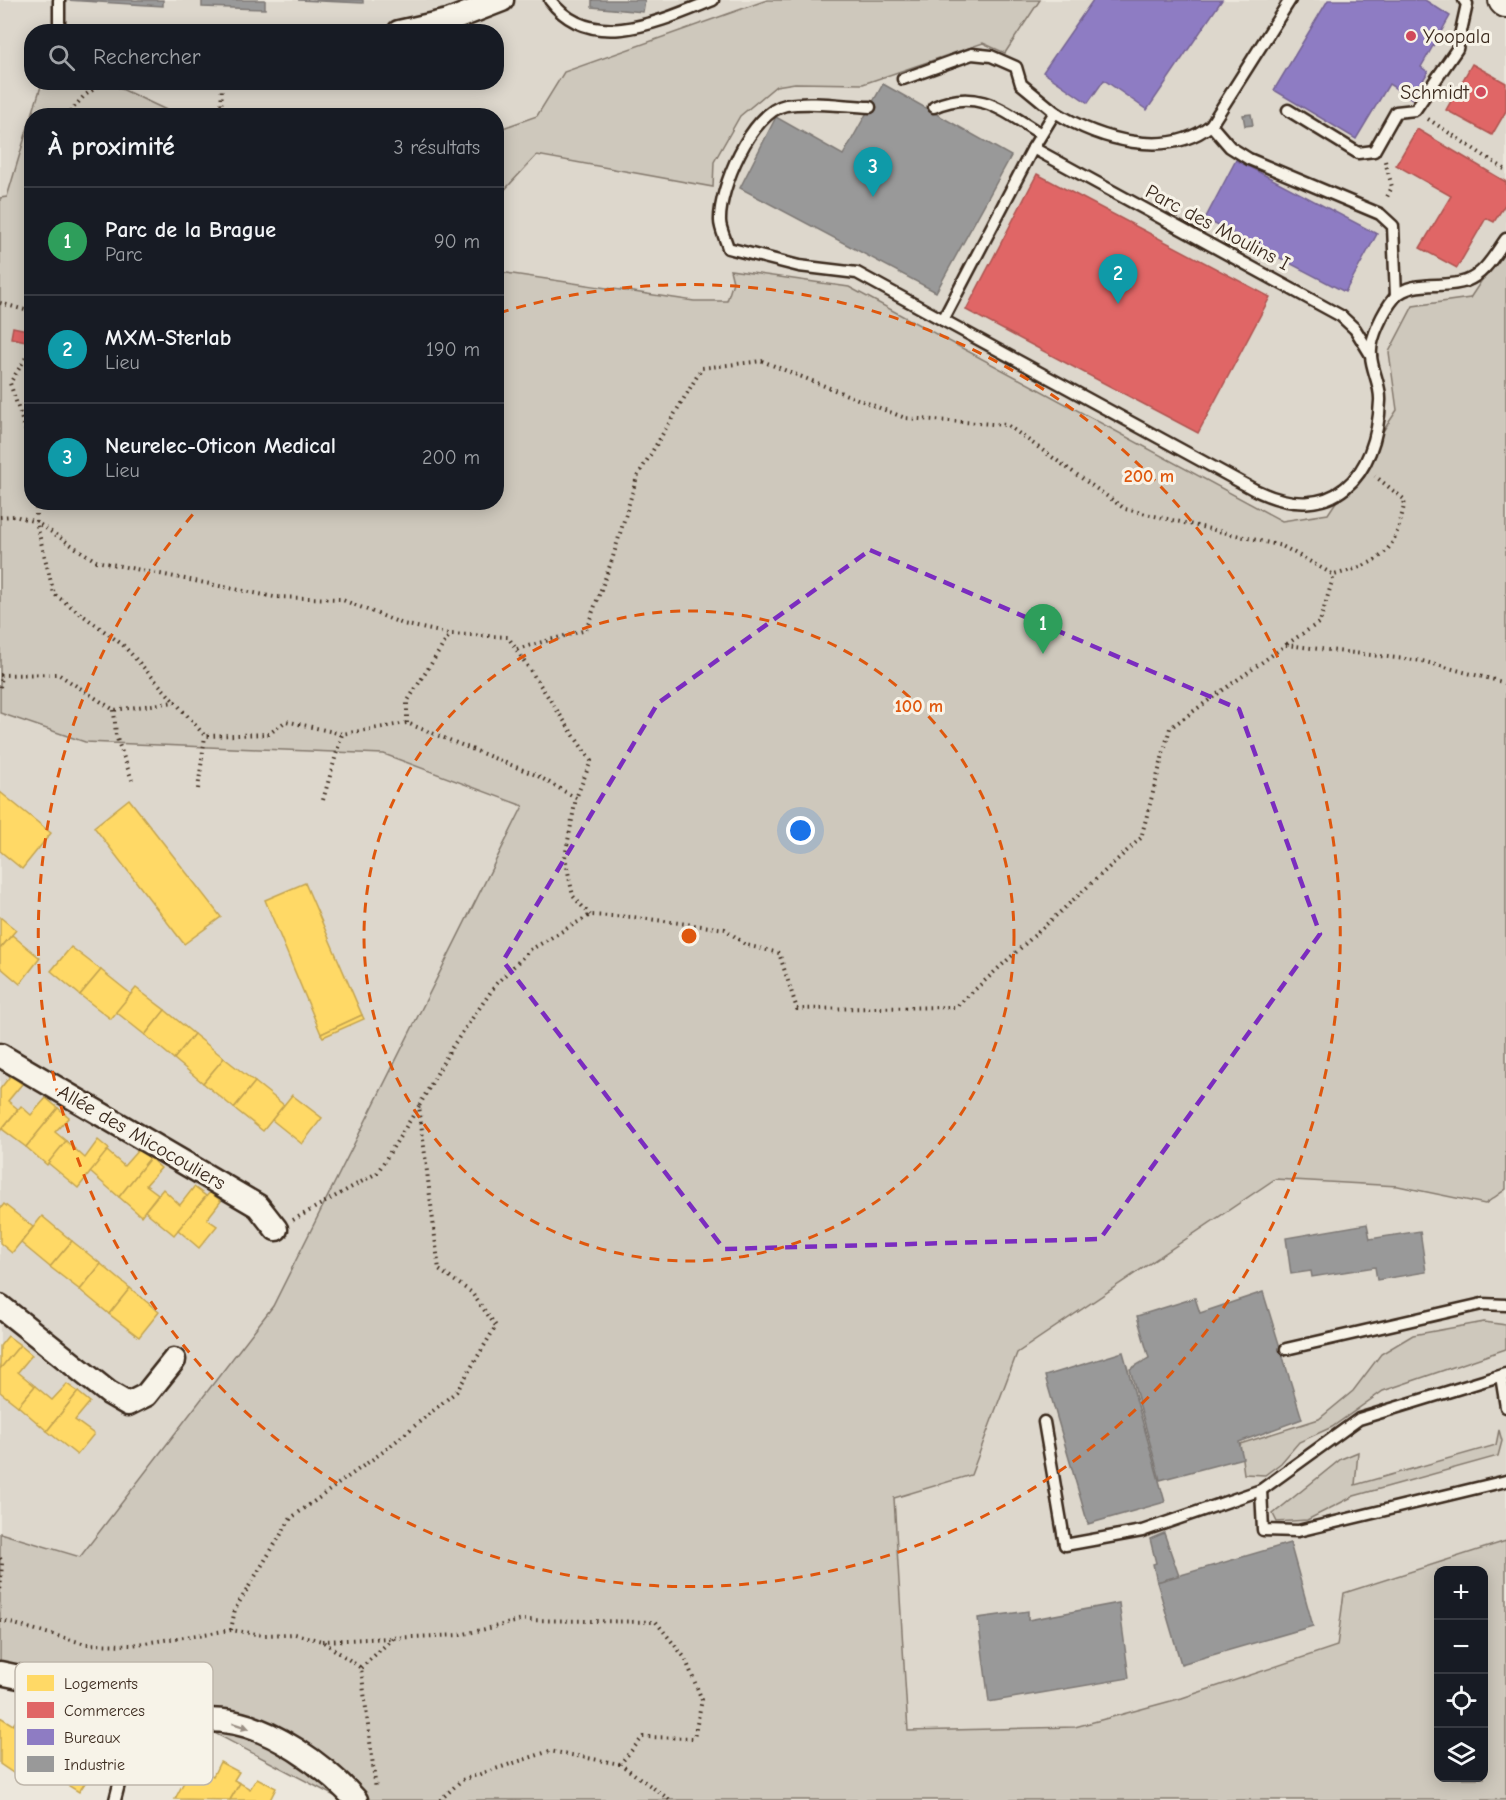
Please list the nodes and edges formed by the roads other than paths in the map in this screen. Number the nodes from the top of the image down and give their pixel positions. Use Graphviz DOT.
graph roads {
  1 [pos="59,0"];
  2 [pos="502,0"];
  3 [pos="550,0"];
  4 [pos="712,0"];
  5 [pos="1290,0"];
  6 [pos="1464,0"];
  7 [pos="59,24"];
  8 [pos="435,24"];
  9 [pos="903,79"];
  10 [pos="870,107"];
  11 [pos="934,107"];
  12 [pos="1288,110"];
  13 [pos="1055,112"];
  14 [pos="1211,125"];
  15 [pos="1041,134"];
  16 [pos="1033,147"];
  17 [pos="1506,238"];
  18 [pos="1396,296"];
  19 [pos="943,320"];
  20 [pos="1371,355"];
  21 [pos="0,1055"];
  22 [pos="276,1229"];
  23 [pos="1506,1305"];
  24 [pos="0,1306"];
  25 [pos="1286,1349"];
  26 [pos="174,1360"];
  27 [pos="1503,1375"];
  28 [pos="1506,1407"];
  29 [pos="1044,1422"];
  30 [pos="1506,1481"];
  31 [pos="1261,1490"];
  32 [pos="0,1673"];
  33 [pos="15,1677"];
  34 [pos="213,1720"];
  35 [pos="119,1785"];
  36 [pos="115,1800"];
  37 [pos="356,1800"];
  1 -- 7 [label="lane"];
  2 -- 8 [label="street"];
  3 -- 4 [label="lane"];
  5 -- 14 [label="lane"];
  6 -- 12 [label="lane"];
  9 -- 13 [label="lane"];
  10 -- 19 [label="lane"];
  11 -- 15 [label="lane"];
  13 -- 14 [label="lane"];
  13 -- 15 [label="lane"];
  14 -- 18 [label="lane"];
  15 -- 16 [label="lane"];
  16 -- 19 [label="lane"];
  16 -- 20 [label="lane, Parc des Moulins I"];
  17 -- 18 [label="lane"];
  18 -- 20 [label="lane"];
  19 -- 20 [label="lane"];
  21 -- 22 [label="street, Allée des Micocouliers"];
  23 -- 25 [label="lane"];
  24 -- 26 [label="street"];
  27 -- 28 [label="lane"];
  27 -- 31 [label="lane"];
  29 -- 31 [label="lane"];
  30 -- 31 [label="lane"];
  32 -- 33 [label="street"];
  34 -- 37 [label="street, one-way"];
  35 -- 36 [label="lane"];
}
